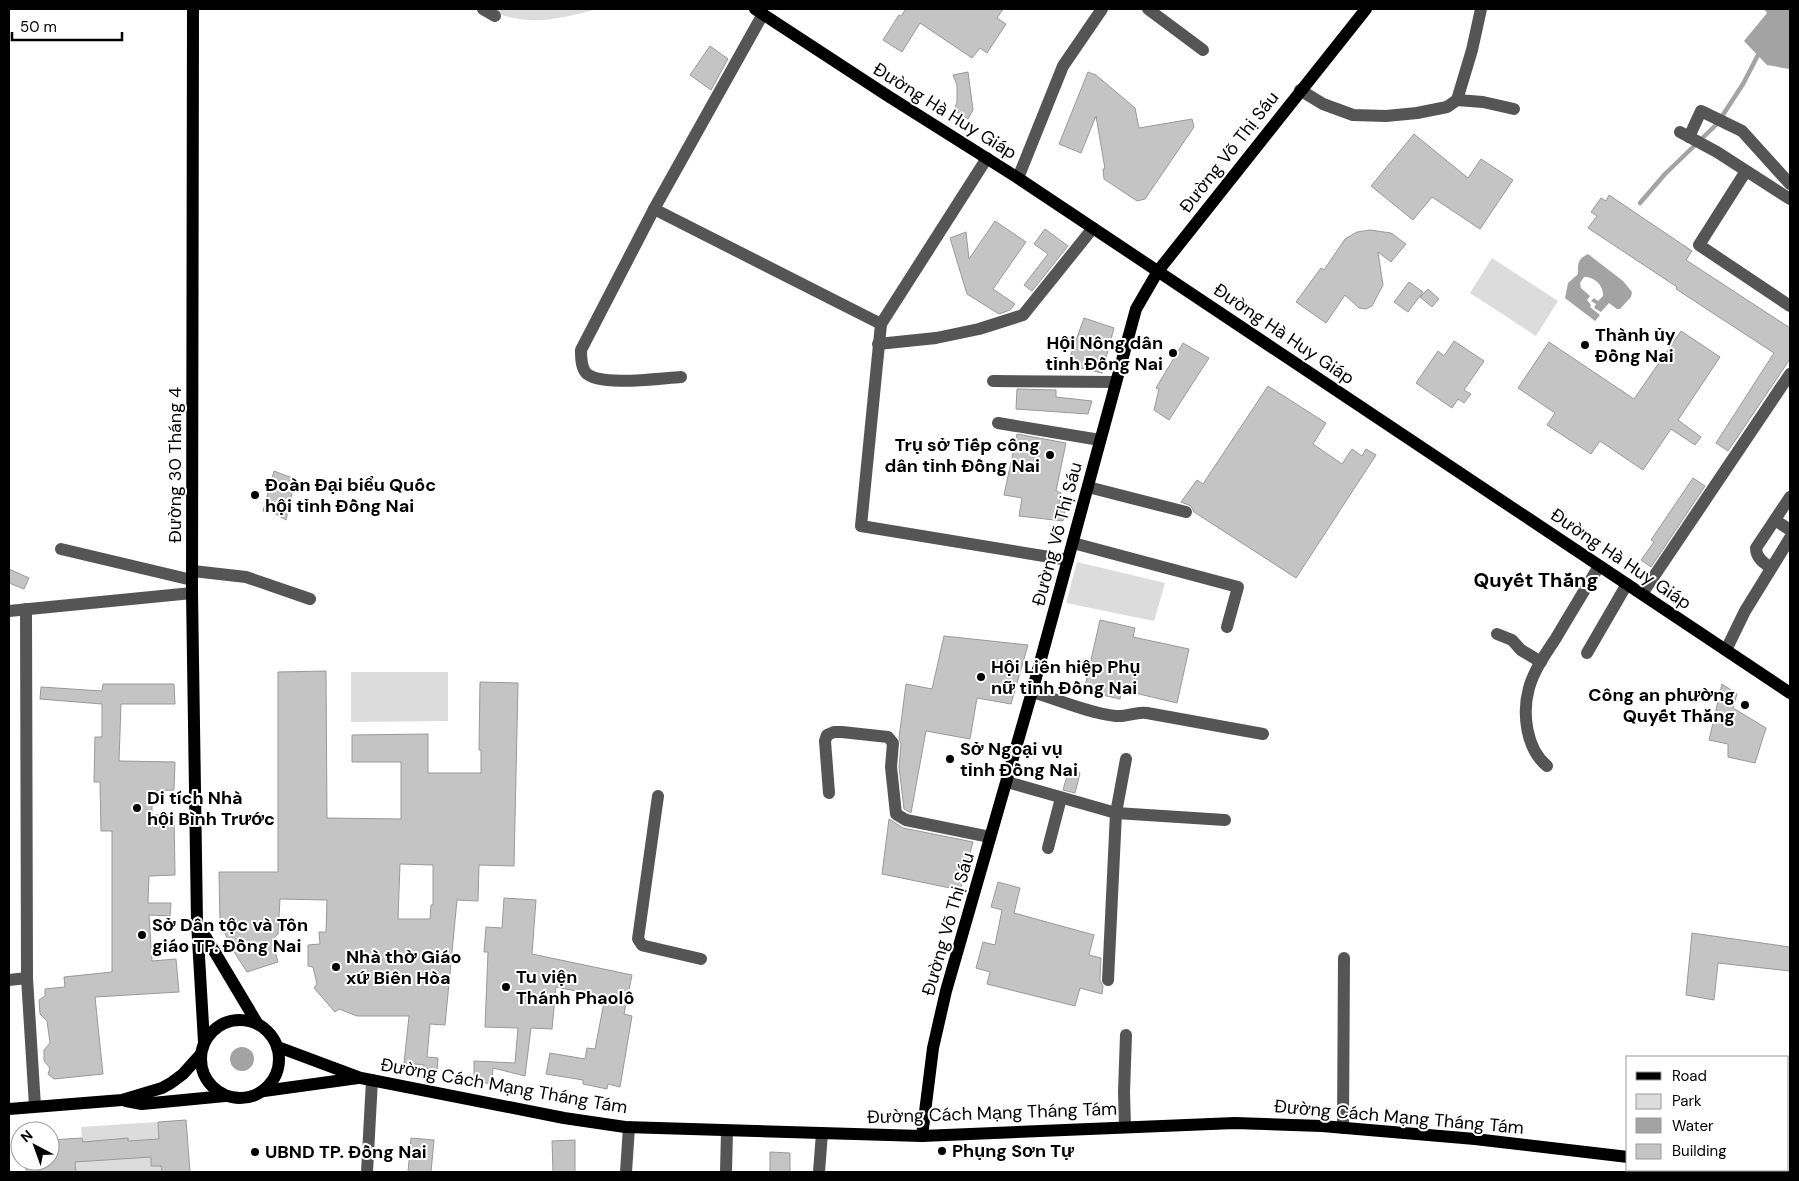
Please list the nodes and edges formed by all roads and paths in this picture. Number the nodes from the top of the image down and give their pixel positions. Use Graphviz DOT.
graph roads {
  1 [pos="193,9"];
  2 [pos="483,9"];
  3 [pos="1102,9"];
  4 [pos="1148,9"];
  5 [pos="1366,9"];
  6 [pos="1481,9"];
  7 [pos="759,11"];
  8 [pos="495,16"];
  9 [pos="1203,50"];
  10 [pos="1300,90"];
  11 [pos="1457,100"];
  12 [pos="1514,109"];
  13 [pos="987,158"];
  14 [pos="1746,171"];
  15 [pos="1018,178"];
  16 [pos="1790,184"];
  17 [pos="1790,199"];
  18 [pos="654,209"];
  19 [pos="1093,228"];
  20 [pos="1158,271"];
  21 [pos="1790,306"];
  22 [pos="881,324"];
  23 [pos="878,344"];
  24 [pos="1790,374"];
  25 [pos="681,377"];
  26 [pos="993,381"];
  27 [pos="1116,382"];
  28 [pos="998,423"];
  29 [pos="1100,440"];
  30 [pos="1088,488"];
  31 [pos="1790,497"];
  32 [pos="1186,512"];
  33 [pos="1775,520"];
  34 [pos="1790,530"];
  35 [pos="1790,538"];
  36 [pos="1073,543"];
  37 [pos="61,549"];
  38 [pos="1068,560"];
  39 [pos="1599,566"];
  40 [pos="1771,568"];
  41 [pos="192,575"];
  42 [pos="1627,584"];
  43 [pos="192,593"];
  44 [pos="1642,594"];
  45 [pos="310,599"];
  46 [pos="26,609"];
  47 [pos="9,611"];
  48 [pos="1227,627"];
  49 [pos="1497,634"];
  50 [pos="1726,650"];
  51 [pos="1587,652"];
  52 [pos="1541,662"];
  53 [pos="1032,692"];
  54 [pos="1790,693"];
  55 [pos="1262,734"];
  56 [pos="1126,759"];
  57 [pos="1548,766"];
  58 [pos="1006,782"];
  59 [pos="829,793"];
  60 [pos="658,796"];
  61 [pos="1060,798"];
  62 [pos="1116,813"];
  63 [pos="1225,820"];
  64 [pos="990,837"];
  65 [pos="1048,848"];
  66 [pos="197,922"];
  67 [pos="1344,958"];
  68 [pos="701,959"];
  69 [pos="27,978"];
  70 [pos="9,980"];
  71 [pos="1108,980"];
  72 [pos="257,1023"];
  73 [pos="1126,1035"];
  74 [pos="278,1047"];
  75 [pos="203,1048"];
  76 [pos="367,1079"];
  77 [pos="264,1091"];
  78 [pos="225,1096"];
  79 [pos="122,1100"];
  80 [pos="35,1106"];
  81 [pos="9,1109"];
  82 [pos="629,1127"];
  83 [pos="1125,1127"];
  84 [pos="1343,1128"];
  85 [pos="727,1131"];
  86 [pos="822,1133"];
  87 [pos="922,1136"];
  88 [pos="1626,1157"];
  89 [pos="367,1172"];
  90 [pos="626,1172"];
  91 [pos="726,1172"];
  92 [pos="819,1172"];
  1 -- 41 [label="main road, Đường 30 Tháng 4"];
  2 -- 8 [label="street"];
  3 -- 15 [label="street"];
  4 -- 9 [label="street"];
  5 -- 10 [label="main road, Đường Võ Thị Sáu"];
  6 -- 11 [label="street"];
  7 -- 13 [label="main road, Đường Hà Huy Giáp"];
  7 -- 18 [label="street"];
  10 -- 11 [label="street"];
  10 -- 20 [label="main road, Đường Võ Thị Sáu"];
  11 -- 12 [label="street"];
  13 -- 15 [label="main road, Đường Hà Huy Giáp"];
  13 -- 22 [label="street"];
  14 -- 16 [label="street"];
  14 -- 17 [label="street"];
  14 -- 21 [label="street"];
  15 -- 19 [label="main road, Đường Hà Huy Giáp"];
  18 -- 22 [label="street"];
  18 -- 25 [label="street"];
  19 -- 20 [label="main road, Đường Hà Huy Giáp"];
  19 -- 23 [label="street"];
  20 -- 27 [label="main road, Đường Võ Thị Sáu"];
  20 -- 39 [label="main road, Đường Hà Huy Giáp"];
  22 -- 23 [label="street"];
  23 -- 38 [label="street"];
  24 -- 44 [label="street"];
  26 -- 27 [label="street"];
  27 -- 29 [label="main road, Đường Võ Thị Sáu"];
  28 -- 29 [label="street"];
  29 -- 30 [label="main road, Đường Võ Thị Sáu"];
  30 -- 32 [label="street"];
  30 -- 36 [label="main road, Đường Võ Thị Sáu"];
  31 -- 33 [label="street"];
  33 -- 34 [label="street"];
  33 -- 40 [label="street"];
  35 -- 40 [label="street"];
  36 -- 38 [label="main road, Đường Võ Thị Sáu"];
  36 -- 48 [label="street"];
  37 -- 41 [label="street"];
  38 -- 53 [label="main road, Đường Võ Thị Sáu"];
  39 -- 42 [label="main road, Đường Hà Huy Giáp"];
  39 -- 52 [label="street"];
  40 -- 50 [label="street"];
  41 -- 43 [label="main road, Đường 30 Tháng 4"];
  41 -- 45 [label="street"];
  42 -- 44 [label="main road, Đường Hà Huy Giáp"];
  42 -- 51 [label="street"];
  43 -- 46 [label="street"];
  43 -- 66 [label="main road, Đường 30 Tháng 4"];
  44 -- 50 [label="main road, Đường Hà Huy Giáp"];
  46 -- 47 [label="street"];
  46 -- 69 [label="street"];
  49 -- 52 [label="street"];
  50 -- 54 [label="main road, Đường Hà Huy Giáp"];
  52 -- 57 [label="street"];
  53 -- 55 [label="street"];
  53 -- 58 [label="main road, Đường Võ Thị Sáu"];
  56 -- 62 [label="street"];
  58 -- 61 [label="street"];
  58 -- 64 [label="main road, Đường Võ Thị Sáu"];
  59 -- 64 [label="street"];
  60 -- 68 [label="street"];
  61 -- 62 [label="street"];
  61 -- 65 [label="street"];
  62 -- 63 [label="street"];
  62 -- 71 [label="street"];
  64 -- 87 [label="main road, Đường Võ Thị Sáu"];
  66 -- 72 [label="main road, Đường 30 Tháng 4"];
  66 -- 75 [label="main road, Đường 30 Tháng 4"];
  67 -- 84 [label="street"];
  69 -- 70 [label="street"];
  69 -- 80 [label="street"];
  72 -- 74 [label="main road"];
  72 -- 75 [label="main road"];
  73 -- 83 [label="street"];
  74 -- 76 [label="main road, Đường Cách Mạng Tháng Tám"];
  74 -- 77 [label="main road"];
  75 -- 78 [label="main road"];
  75 -- 79 [label="main road"];
  76 -- 77 [label="main road, Đường Cách Mạng Tháng Tám"];
  76 -- 82 [label="main road, Đường Cách Mạng Tháng Tám"];
  76 -- 89 [label="street"];
  77 -- 78 [label="main road"];
  78 -- 79 [label="main road"];
  79 -- 80 [label="main road"];
  80 -- 81 [label="main road"];
  82 -- 85 [label="main road, Đường Cách Mạng Tháng Tám"];
  82 -- 90 [label="street"];
  83 -- 84 [label="main road, Đường Cách Mạng Tháng Tám"];
  83 -- 87 [label="main road, Đường Cách Mạng Tháng Tám"];
  84 -- 88 [label="main road, Đường Cách Mạng Tháng Tám"];
  85 -- 86 [label="main road, Đường Cách Mạng Tháng Tám"];
  85 -- 91 [label="street"];
  86 -- 87 [label="main road, Đường Cách Mạng Tháng Tám"];
  86 -- 92 [label="street"];
}
